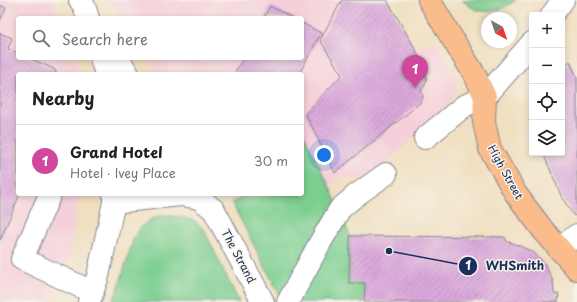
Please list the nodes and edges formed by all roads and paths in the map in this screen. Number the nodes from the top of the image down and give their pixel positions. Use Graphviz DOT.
graph roads {
  1 [pos="429,0"];
  2 [pos="564,0"];
  3 [pos="554,12"];
  4 [pos="529,46"];
  5 [pos="102,60"];
  6 [pos="119,60"];
  7 [pos="105,72"];
  8 [pos="127,72"];
  9 [pos="485,97"];
  10 [pos="425,138"];
  11 [pos="386,174"];
  12 [pos="49,196"];
  13 [pos="159,196"];
  14 [pos="187,196"];
  15 [pos="114,198"];
  16 [pos="209,202"];
  17 [pos="577,235"];
  18 [pos="559,249"];
  19 [pos="577,269"];
  20 [pos="90,297"];
  21 [pos="263,302"];
  22 [pos="288,302"];
  1 -- 9 [label="main road, High Street"];
  2 -- 3 [label="street"];
  4 -- 9 [label="street"];
  5 -- 7 [label="street"];
  6 -- 8 [label="street"];
  9 -- 10 [label="street"];
  9 -- 18 [label="main road, High Street"];
  11 -- 22 [label="street"];
  12 -- 20 [label="street"];
  13 -- 15 [label="street, The Strand"];
  14 -- 16 [label="street, The Strand"];
  15 -- 20 [label="street, The Strand"];
  16 -- 21 [label="street, The Strand"];
  17 -- 18 [label="street"];
  18 -- 19 [label="main road, High Street"];
}
